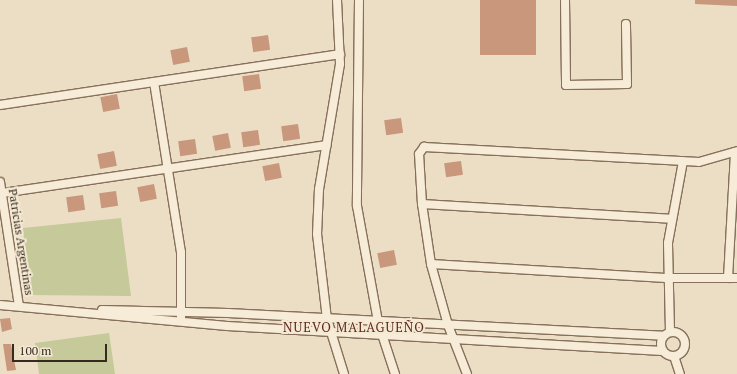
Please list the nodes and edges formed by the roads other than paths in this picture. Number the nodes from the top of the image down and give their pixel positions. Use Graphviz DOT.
graph roads {
  1 [pos="338,0"];
  2 [pos="358,0"];
  3 [pos="565,0"];
  4 [pos="626,24"];
  5 [pos="340,54"];
  6 [pos="154,82"];
  7 [pos="0,105"];
  8 [pos="326,145"];
  9 [pos="736,151"];
  10 [pos="683,161"];
  11 [pos="166,168"];
  12 [pos="0,182"];
  13 [pos="2,193"];
  14 [pos="422,204"];
  15 [pos="671,219"];
  16 [pos="431,264"];
  17 [pos="666,278"];
  18 [pos="728,278"];
  19 [pos="737,278"];
  20 [pos="0,305"];
  21 [pos="19,306"];
  22 [pos="181,318"];
  23 [pos="327,319"];
  24 [pos="378,322"];
  25 [pos="448,325"];
  26 [pos="330,330"];
  27 [pos="381,334"];
  28 [pos="666,334"];
  29 [pos="452,337"];
  30 [pos="662,351"];
  31 [pos="674,356"];
  32 [pos="344,374"];
  33 [pos="395,374"];
  34 [pos="467,374"];
  35 [pos="680,374"];
  1 -- 5 [label="street"];
  2 -- 24 [label="street"];
  3 -- 4 [label="street"];
  5 -- 6 [label="street"];
  5 -- 8 [label="street"];
  6 -- 7 [label="street"];
  6 -- 11 [label="street"];
  8 -- 11 [label="street"];
  8 -- 23 [label="street"];
  9 -- 10 [label="street"];
  9 -- 18 [label="street"];
  10 -- 14 [label="street"];
  10 -- 15 [label="street"];
  11 -- 13 [label="street"];
  11 -- 22 [label="street"];
  12 -- 13 [label="street, Patricias Argentinas"];
  13 -- 21 [label="street, Patricias Argentinas"];
  14 -- 15 [label="street"];
  14 -- 16 [label="street"];
  15 -- 17 [label="street"];
  16 -- 17 [label="street"];
  16 -- 25 [label="street"];
  17 -- 18 [label="street"];
  17 -- 28 [label="street"];
  18 -- 19 [label="street"];
  20 -- 21 [label="street"];
  21 -- 22 [label="street"];
  22 -- 23 [label="street"];
  22 -- 26 [label="street"];
  23 -- 24 [label="street"];
  23 -- 26 [label="street"];
  24 -- 25 [label="street"];
  24 -- 27 [label="street"];
  25 -- 28 [label="street"];
  25 -- 29 [label="street"];
  26 -- 27 [label="street"];
  26 -- 32 [label="street"];
  27 -- 29 [label="street"];
  27 -- 33 [label="street"];
  28 -- 30 [label="street"];
  28 -- 31 [label="street"];
  29 -- 30 [label="street"];
  29 -- 34 [label="street"];
  30 -- 31 [label="street"];
  31 -- 35 [label="street"];
}
